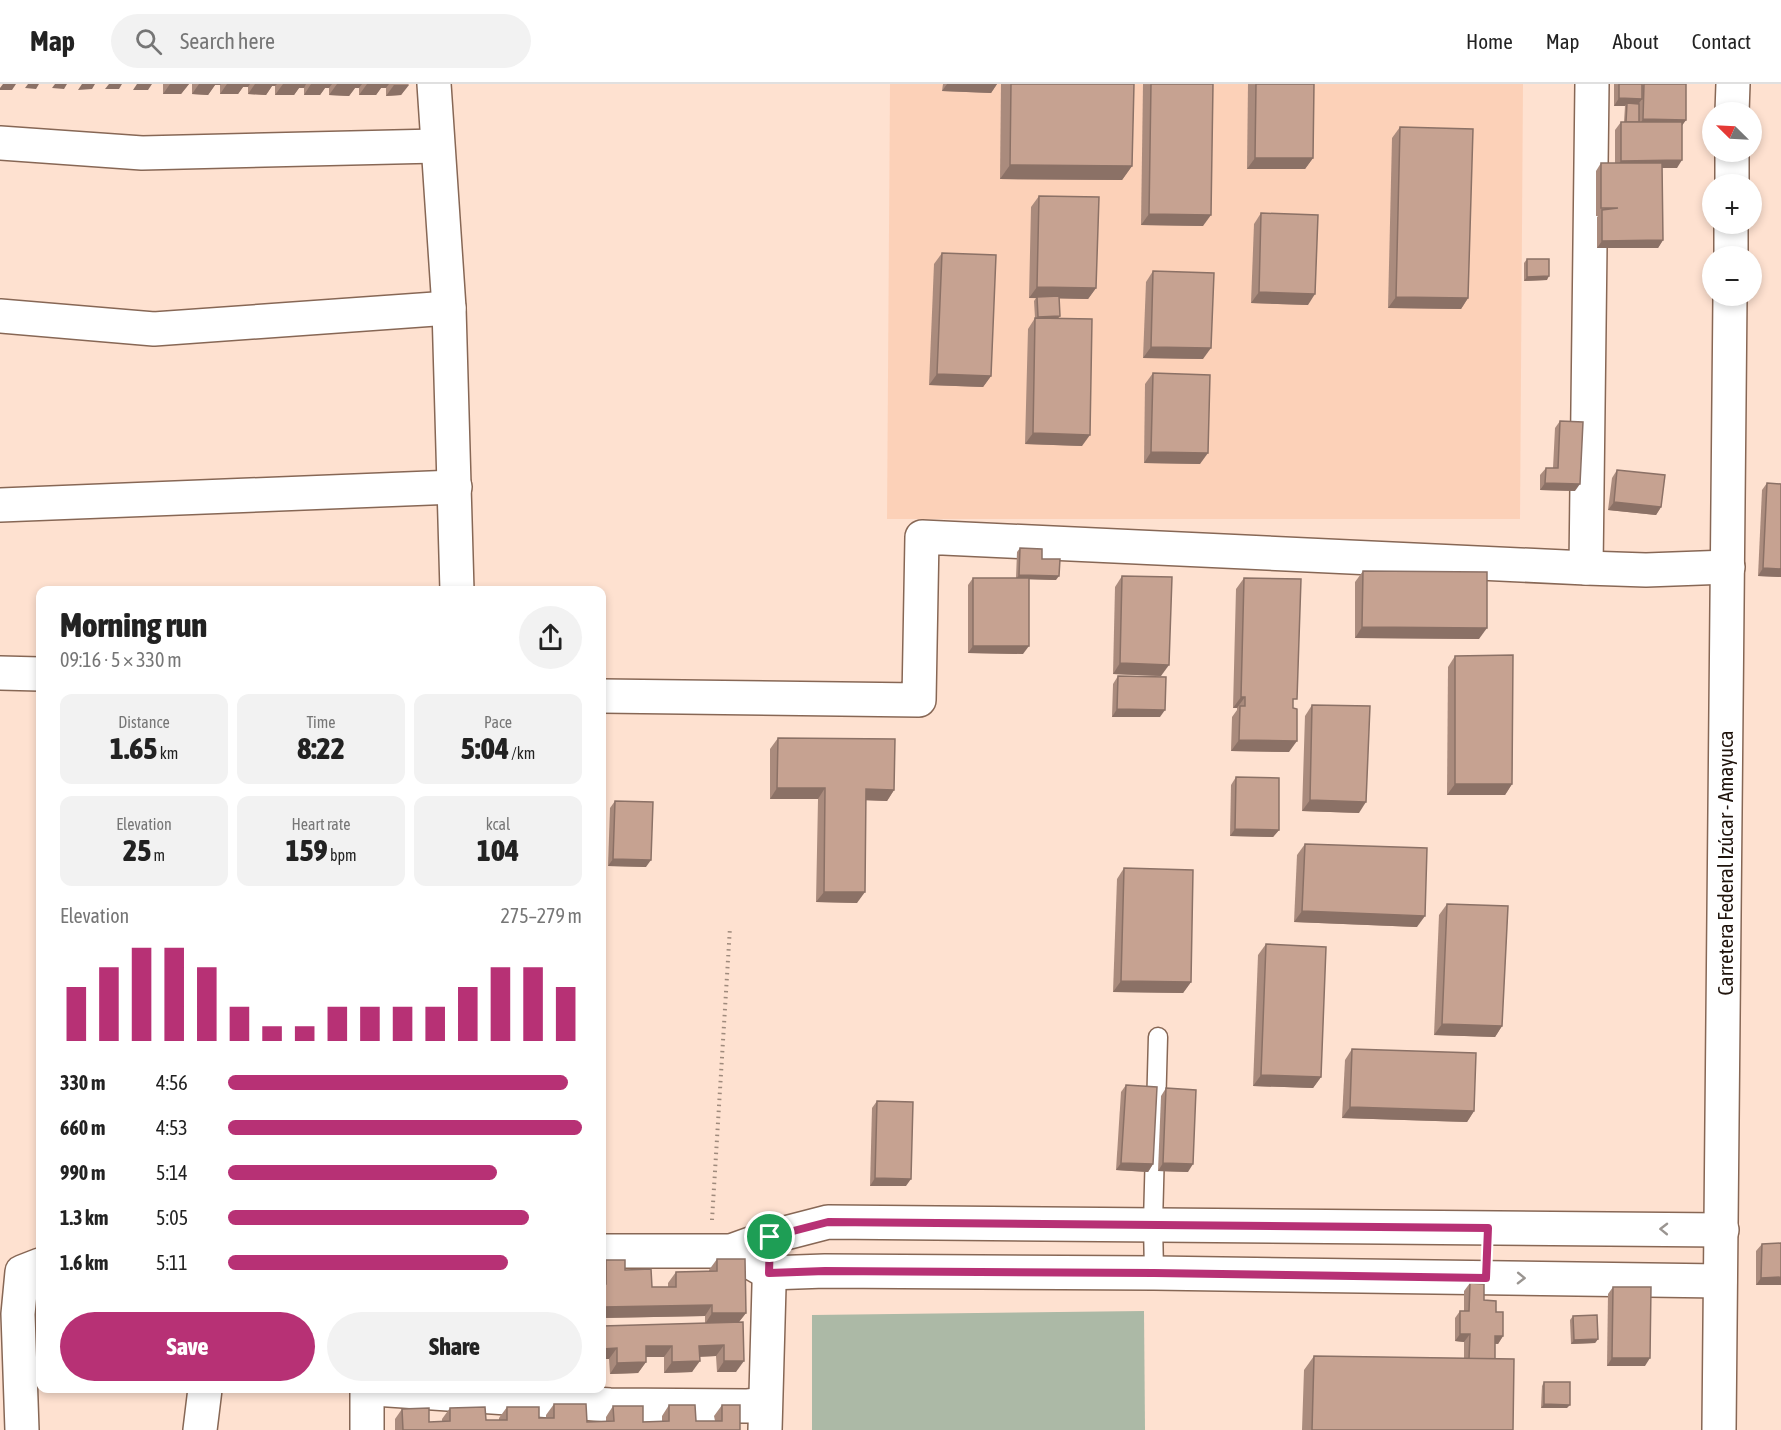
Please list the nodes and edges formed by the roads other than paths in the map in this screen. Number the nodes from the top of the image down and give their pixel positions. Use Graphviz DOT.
graph roads {
  1 [pos="434,84"];
  2 [pos="1592,84"];
  3 [pos="1733,84"];
  4 [pos="1732,102"];
  5 [pos="0,143"];
  6 [pos="437,146"];
  7 [pos="1730,306"];
  8 [pos="449,309"];
  9 [pos="0,316"];
  10 [pos="455,487"];
  11 [pos="0,505"];
  12 [pos="1728,567"];
  13 [pos="1586,568"];
  14 [pos="457,586"];
  15 [pos="0,673"];
  16 [pos="36,674"];
  17 [pos="606,696"];
  18 [pos="1158,1037"];
  19 [pos="1153,1223"];
  20 [pos="1488,1228"];
  21 [pos="1722,1230"];
  22 [pos="770,1237"];
  23 [pos="606,1251"];
  24 [pos="720,1251"];
  25 [pos="36,1267"];
  26 [pos="769,1273"];
  27 [pos="1154,1273"];
  28 [pos="1486,1278"];
  29 [pos="1720,1281"];
  30 [pos="205,1393"];
  31 [pos="366,1393"];
  32 [pos="433,1393"];
  33 [pos="765,1417"];
  34 [pos="22,1430"];
  35 [pos="200,1430"];
  36 [pos="367,1430"];
  37 [pos="1719,1430"];
  1 -- 6 [label="street"];
  2 -- 13 [label="street"];
  3 -- 4 [label="street"];
  5 -- 6 [label="street"];
  6 -- 8 [label="street"];
  7 -- 12 [label="street, Carretera Federal Izúcar - Amayuca"];
  8 -- 9 [label="street"];
  8 -- 10 [label="street"];
  10 -- 11 [label="street"];
  10 -- 14 [label="street"];
  12 -- 13 [label="street"];
  12 -- 21 [label="street, Carretera Federal Izúcar - Amayuca"];
  13 -- 17 [label="street"];
  15 -- 16 [label="street"];
  18 -- 19 [label="lane"];
  19 -- 20 [label="street"];
  19 -- 22 [label="street"];
  19 -- 27 [label="lane"];
  21 -- 20 [label="street, one-way"];
  20 -- 28 [label="street"];
  21 -- 29 [label="street, Carretera Federal Izúcar - Amayuca"];
  22 -- 24 [label="street"];
  22 -- 26 [label="street"];
  23 -- 24 [label="street"];
  24 -- 26 [label="street"];
  25 -- 34 [label="street"];
  26 -- 27 [label="street"];
  26 -- 33 [label="street"];
  27 -- 28 [label="street"];
  28 -- 29 [label="street, one-way"];
  29 -- 37 [label="street, Carretera Federal Izúcar - Amayuca"];
  30 -- 35 [label="street"];
  31 -- 36 [label="street"];
  32 -- 33 [label="street"];
}
